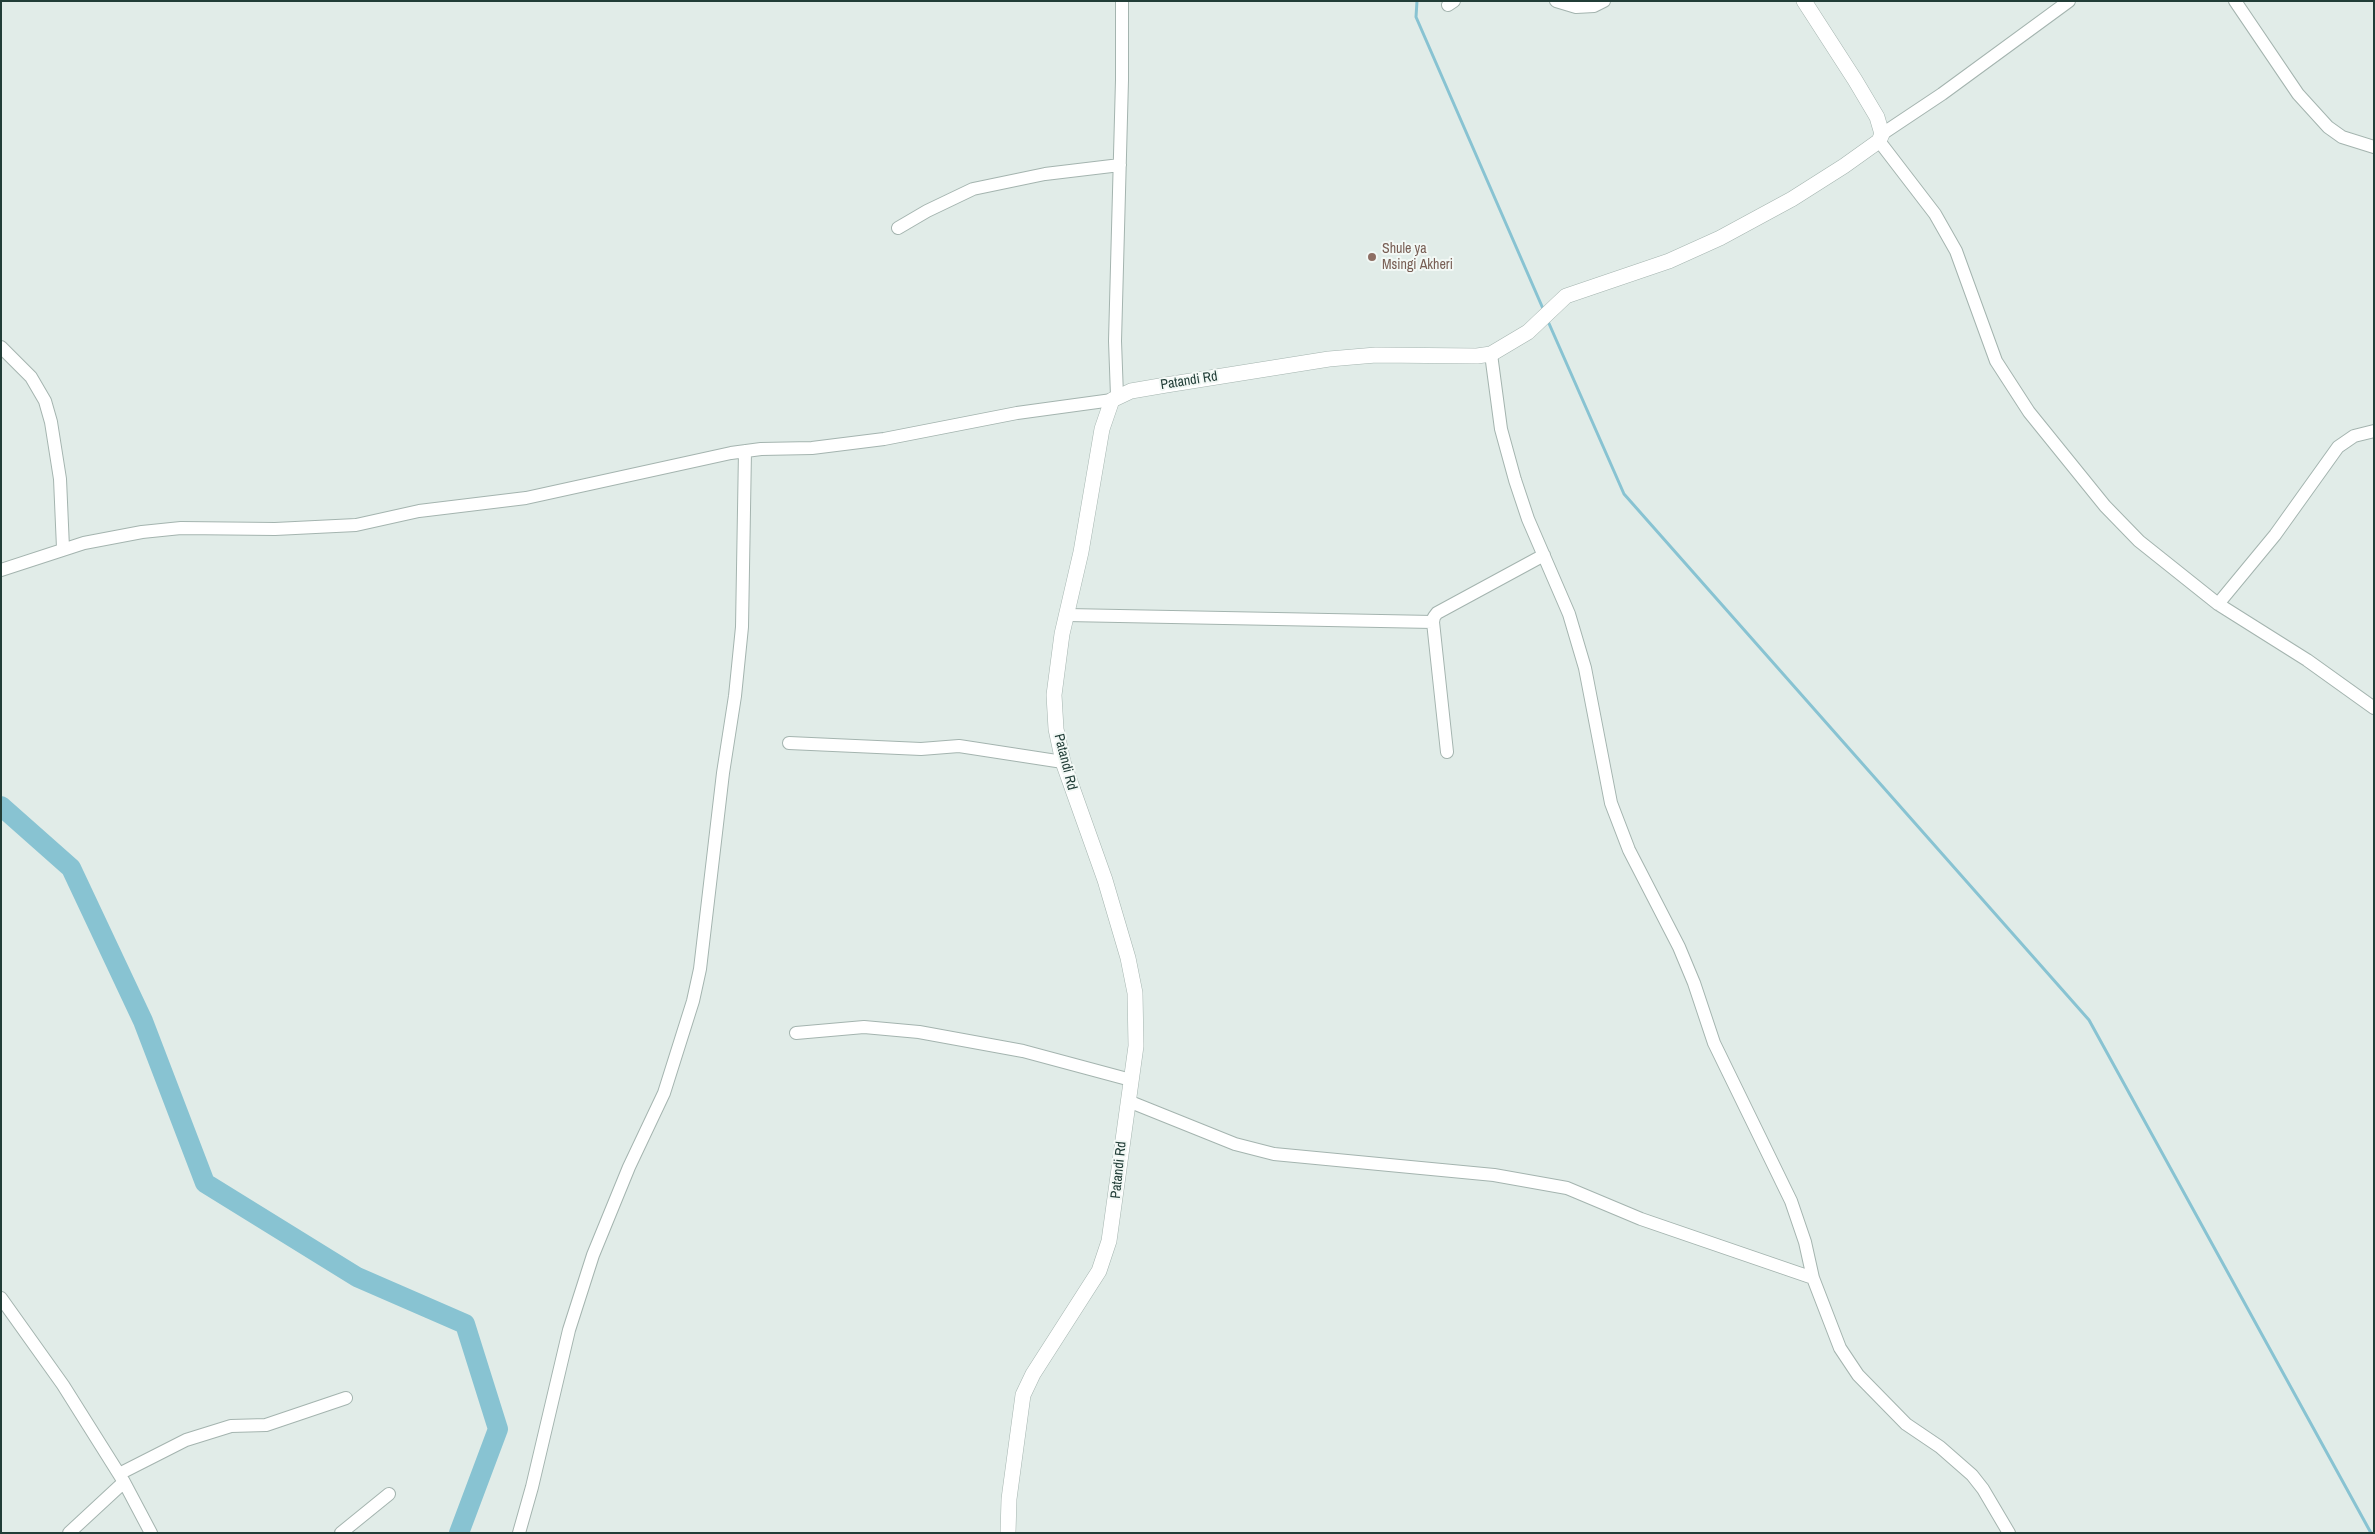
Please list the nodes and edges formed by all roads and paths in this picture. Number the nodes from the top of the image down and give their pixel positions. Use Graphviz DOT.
graph roads {
  1 [pos="1122,1"];
  2 [pos="1556,1"];
  3 [pos="1604,1"];
  4 [pos="1804,1"];
  5 [pos="2069,1"];
  6 [pos="2235,1"];
  7 [pos="1880,138"];
  8 [pos="2374,147"];
  9 [pos="1120,165"];
  10 [pos="898,228"];
  11 [pos="1,347"];
  12 [pos="1491,354"];
  13 [pos="1115,398"];
  14 [pos="2374,432"];
  15 [pos="746,451"];
  16 [pos="63,548"];
  17 [pos="1544,554"];
  18 [pos="1,570"];
  19 [pos="2218,604"];
  20 [pos="1067,615"];
  21 [pos="1433,622"];
  22 [pos="2374,708"];
  23 [pos="789,743"];
  24 [pos="1447,752"];
  25 [pos="1063,762"];
  26 [pos="796,1033"];
  27 [pos="1131,1080"];
  28 [pos="1128,1101"];
  29 [pos="1813,1278"];
  30 [pos="1,1298"];
  31 [pos="346,1398"];
  32 [pos="122,1478"];
  33 [pos="389,1494"];
  34 [pos="69,1533"];
  35 [pos="151,1533"];
  36 [pos="341,1533"];
  37 [pos="519,1533"];
  38 [pos="1008,1533"];
  39 [pos="2009,1533"];
  1 -- 9 [label="street"];
  2 -- 3 [label="street"];
  4 -- 7 [label="street"];
  5 -- 7 [label="street"];
  6 -- 8 [label="street"];
  7 -- 12 [label="street, Patandi Rd"];
  7 -- 19 [label="street"];
  9 -- 10 [label="street"];
  9 -- 13 [label="street"];
  11 -- 16 [label="street"];
  12 -- 13 [label="street, Patandi Rd"];
  12 -- 17 [label="street"];
  13 -- 15 [label="street"];
  13 -- 20 [label="street, Patandi Rd"];
  14 -- 19 [label="street"];
  15 -- 16 [label="street"];
  15 -- 37 [label="street"];
  16 -- 18 [label="street"];
  17 -- 21 [label="street"];
  17 -- 29 [label="street"];
  19 -- 22 [label="street"];
  20 -- 21 [label="street"];
  20 -- 25 [label="street, Patandi Rd"];
  21 -- 24 [label="street"];
  23 -- 25 [label="street"];
  25 -- 27 [label="street, Patandi Rd"];
  26 -- 27 [label="street"];
  27 -- 28 [label="street, Patandi Rd"];
  28 -- 29 [label="street"];
  28 -- 38 [label="street, Patandi Rd"];
  29 -- 39 [label="street"];
  30 -- 32 [label="street"];
  31 -- 32 [label="street"];
  32 -- 34 [label="street"];
  32 -- 35 [label="street"];
  33 -- 36 [label="street"];
}
